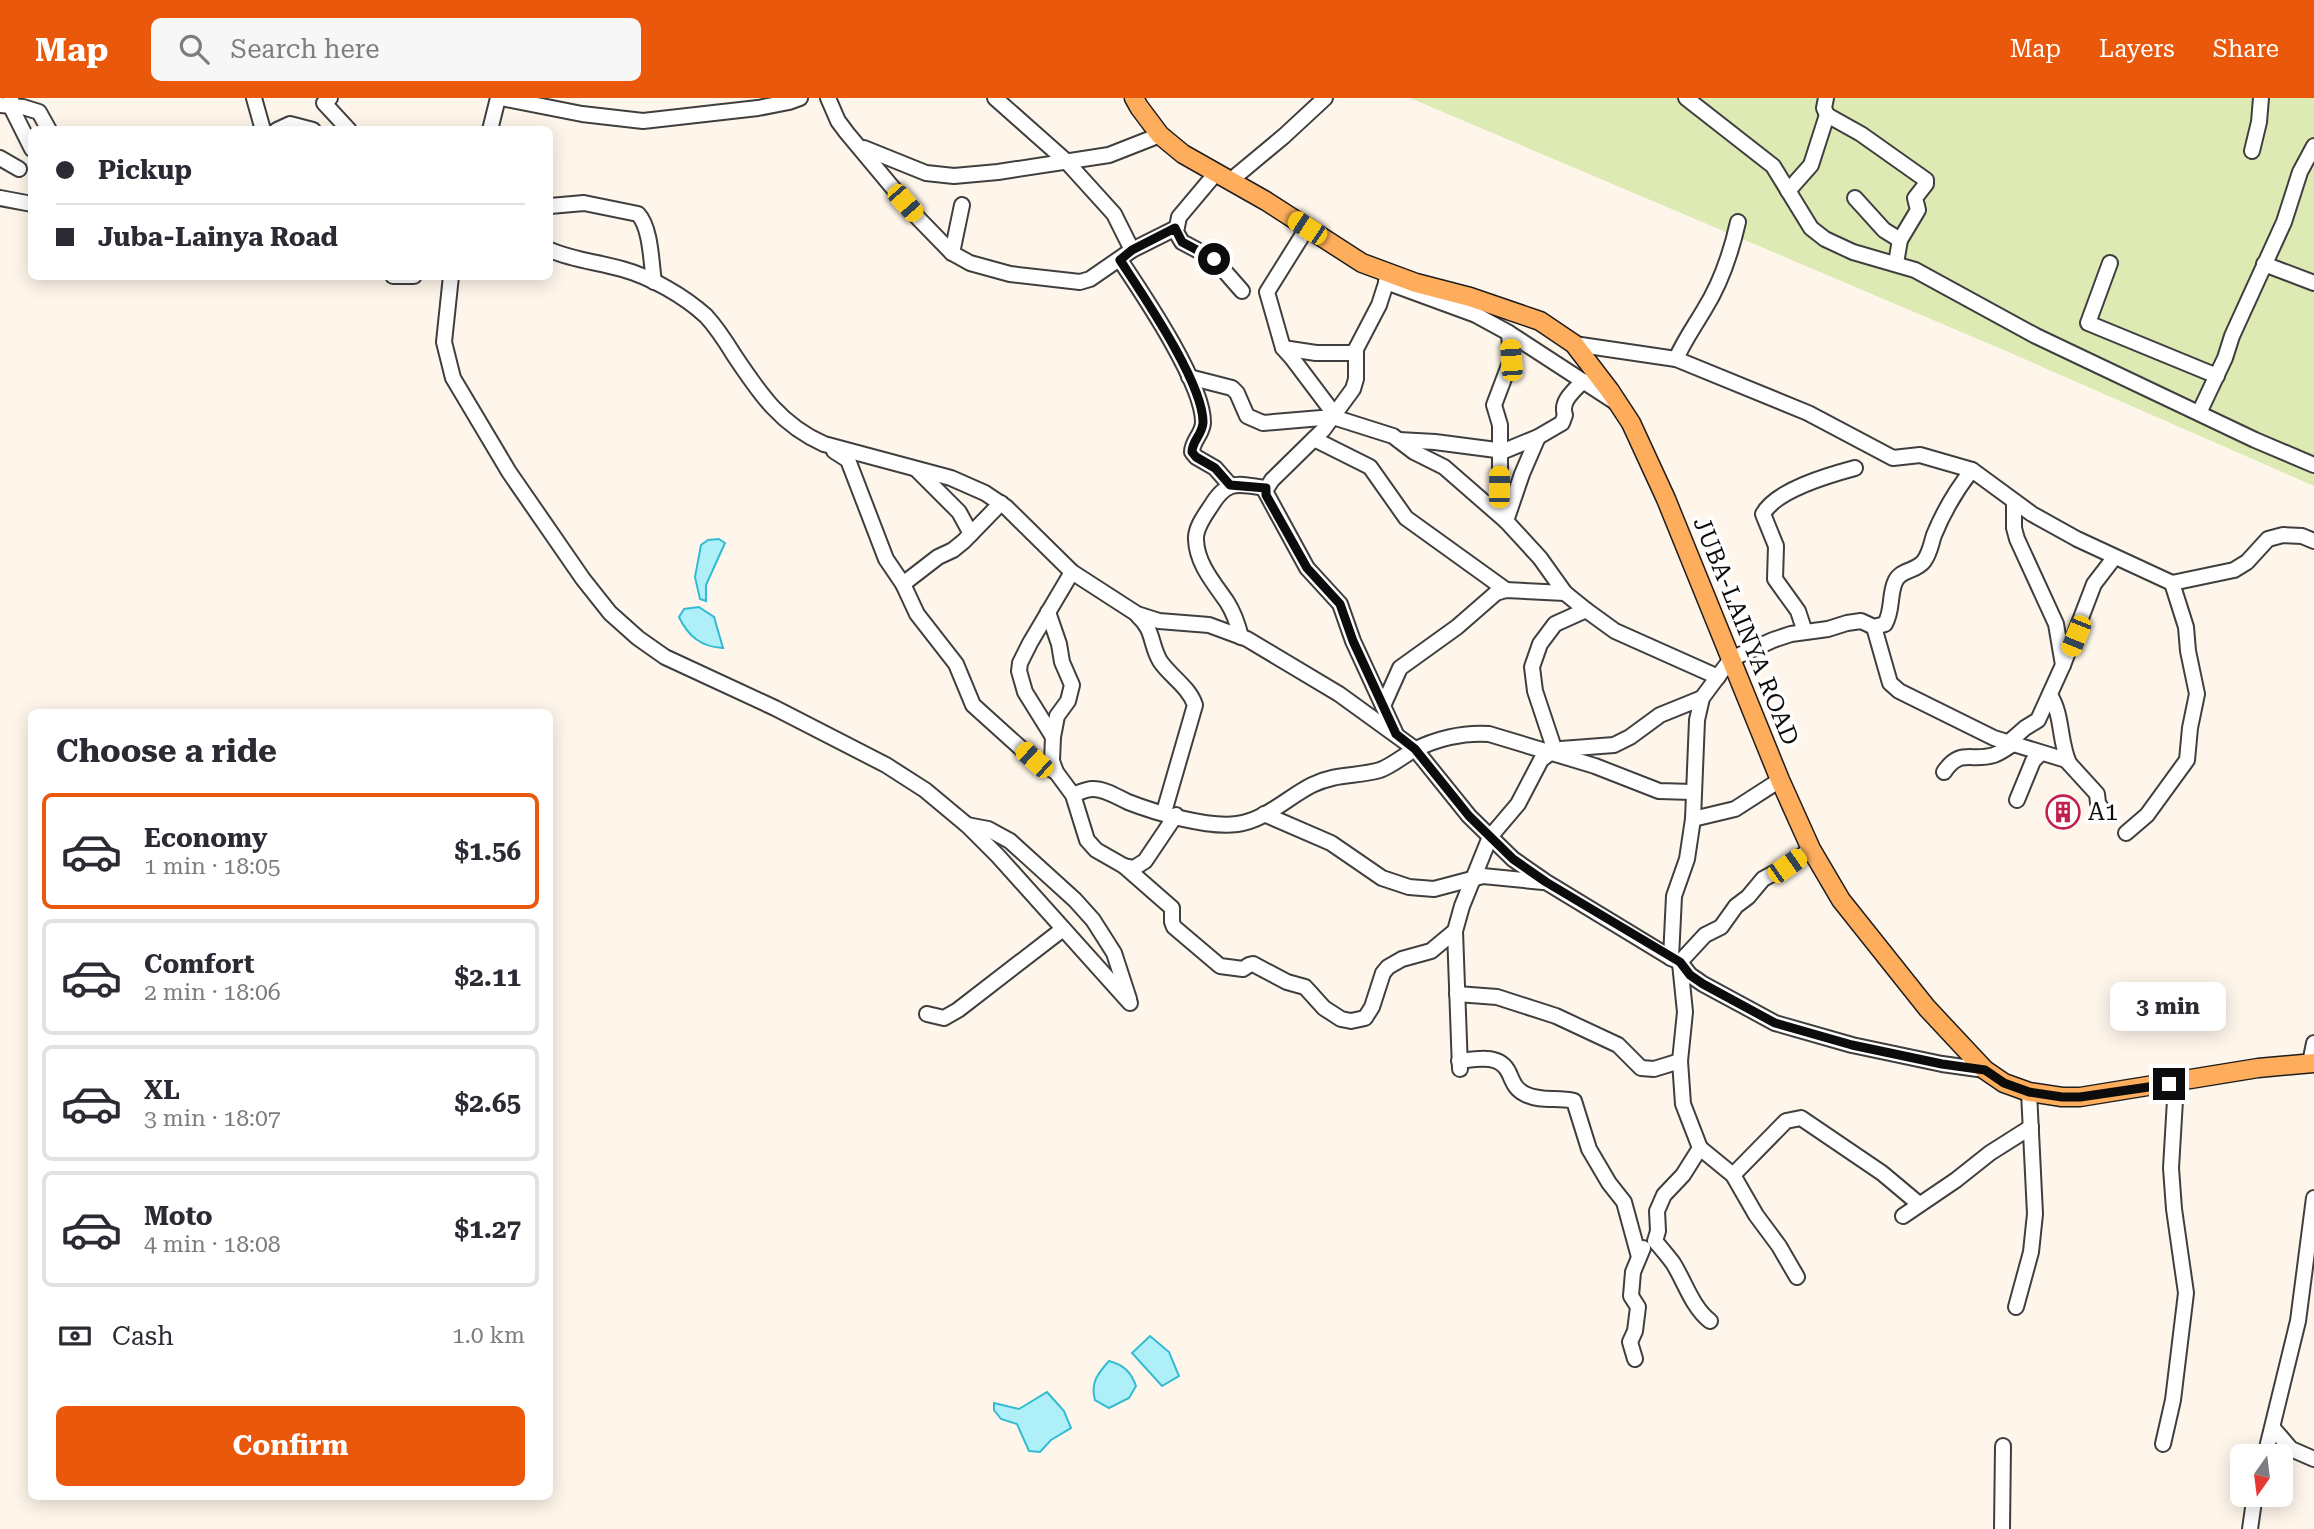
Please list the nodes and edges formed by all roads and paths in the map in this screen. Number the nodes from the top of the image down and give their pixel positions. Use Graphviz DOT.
graph roads {
  1 [pos="254,98"];
  2 [pos="330,98"];
  3 [pos="500,98"];
  4 [pos="800,98"];
  5 [pos="828,98"];
  6 [pos="995,98"];
  7 [pos="1134,98"];
  8 [pos="1325,98"];
  9 [pos="1686,98"];
  10 [pos="1826,98"];
  11 [pos="2261,98"];
  12 [pos="7,103"];
  13 [pos="1827,115"];
  14 [pos="47,126"];
  15 [pos="262,126"];
  16 [pos="345,126"];
  17 [pos="491,126"];
  18 [pos="1160,135"];
  19 [pos="28,142"];
  20 [pos="2314,146"];
  21 [pos="861,148"];
  22 [pos="2252,151"];
  23 [pos="0,158"];
  24 [pos="1066,161"];
  25 [pos="19,169"];
  26 [pos="1223,177"];
  27 [pos="1788,191"];
  28 [pos="0,198"];
  29 [pos="1856,198"];
  30 [pos="28,203"];
  31 [pos="962,205"];
  32 [pos="553,206"];
  33 [pos="1738,222"];
  34 [pos="1175,228"];
  35 [pos="1307,228"];
  36 [pos="1900,240"];
  37 [pos="1132,250"];
  38 [pos="553,251"];
  39 [pos="952,253"];
  40 [pos="1120,260"];
  41 [pos="1896,263"];
  42 [pos="2110,263"];
  43 [pos="2264,264"];
  44 [pos="1388,278"];
  45 [pos="451,280"];
  46 [pos="654,282"];
  47 [pos="2314,283"];
  48 [pos="1242,291"];
  49 [pos="1508,332"];
  50 [pos="1574,344"];
  51 [pos="1283,348"];
  52 [pos="1355,353"];
  53 [pos="1676,359"];
  54 [pos="2217,376"];
  55 [pos="1189,377"];
  56 [pos="1583,381"];
  57 [pos="1620,405"];
  58 [pos="2199,413"];
  59 [pos="1334,416"];
  60 [pos="1538,437"];
  61 [pos="1314,439"];
  62 [pos="1399,440"];
  63 [pos="824,444"];
  64 [pos="1499,451"];
  65 [pos="2314,466"];
  66 [pos="915,468"];
  67 [pos="1854,468"];
  68 [pos="1972,470"];
  69 [pos="1230,485"];
  70 [pos="1266,488"];
  71 [pos="2014,500"];
  72 [pos="1001,503"];
  73 [pos="1506,522"];
  74 [pos="971,534"];
  75 [pos="2314,541"];
  76 [pos="2114,558"];
  77 [pos="1072,572"];
  78 [pos="2172,583"];
  79 [pos="903,584"];
  80 [pos="1506,590"];
  81 [pos="1565,593"];
  82 [pos="1586,610"];
  83 [pos="1048,612"];
  84 [pos="1137,614"];
  85 [pos="1874,627"];
  86 [pos="1805,632"];
  87 [pos="1241,637"];
  88 [pos="1731,659"];
  89 [pos="2063,665"];
  90 [pos="1718,677"];
  91 [pos="2050,695"];
  92 [pos="1702,698"];
  93 [pos="1383,706"];
  94 [pos="1396,734"];
  95 [pos="1053,737"];
  96 [pos="2011,743"];
  97 [pos="1415,749"];
  98 [pos="1552,752"];
  99 [pos="2040,754"];
  100 [pos="2069,763"];
  101 [pos="1056,772"];
  102 [pos="1944,772"];
  103 [pos="1780,780"];
  104 [pos="1693,792"];
  105 [pos="1073,795"];
  106 [pos="2017,800"];
  107 [pos="2103,811"];
  108 [pos="1170,814"];
  109 [pos="1265,814"];
  110 [pos="1693,819"];
  111 [pos="967,825"];
  112 [pos="2126,833"];
  113 [pos="1490,837"];
  114 [pos="1811,849"];
  115 [pos="1124,866"];
  116 [pos="1474,878"];
  117 [pos="1546,882"];
  118 [pos="1063,929"];
  119 [pos="1455,931"];
  120 [pos="1676,960"];
  121 [pos="1457,994"];
  122 [pos="927,1014"];
  123 [pos="2314,1043"];
  124 [pos="1680,1061"];
  125 [pos="2312,1063"];
  126 [pos="1985,1070"];
  127 [pos="2176,1083"];
  128 [pos="2029,1092"];
  129 [pos="2031,1127"];
  130 [pos="1700,1148"];
  131 [pos="1734,1175"];
  132 [pos="2314,1198"];
  133 [pos="1919,1204"];
  134 [pos="1903,1216"];
  135 [pos="1658,1231"];
  136 [pos="1639,1257"];
  137 [pos="1797,1277"];
  138 [pos="2016,1307"];
  139 [pos="1710,1321"];
  140 [pos="2298,1321"];
  141 [pos="2314,1324"];
  142 [pos="1635,1359"];
  143 [pos="2273,1428"];
  144 [pos="2163,1444"];
  145 [pos="2268,1444"];
  146 [pos="2003,1446"];
  147 [pos="2314,1459"];
  148 [pos="2253,1507"];
  149 [pos="2002,1529"];
  150 [pos="2250,1529"];
  1 -- 15 [label="street"];
  2 -- 16 [label="street"];
  3 -- 4 [label="street"];
  3 -- 17 [label="street"];
  5 -- 21 [label="street"];
  6 -- 24 [label="street"];
  7 -- 18 [label="main road, JUBA-LAINYA ROAD"];
  8 -- 26 [label="street"];
  9 -- 27 [label="street"];
  10 -- 13 [label="street"];
  11 -- 22 [label="street"];
  12 -- 14 [label="street"];
  12 -- 19 [label="street"];
  13 -- 27 [label="street"];
  13 -- 36 [label="street"];
  18 -- 24 [label="street"];
  18 -- 26 [label="main road, JUBA-LAINYA ROAD"];
  20 -- 43 [label="street"];
  21 -- 24 [label="street"];
  21 -- 39 [label="street"];
  23 -- 25 [label="street"];
  24 -- 37 [label="street"];
  26 -- 34 [label="street"];
  26 -- 35 [label="main road, JUBA-LAINYA ROAD"];
  27 -- 41 [label="street"];
  28 -- 30 [label="street"];
  29 -- 36 [label="street"];
  31 -- 39 [label="street"];
  32 -- 46 [label="street"];
  33 -- 53 [label="street"];
  34 -- 37 [label="street"];
  34 -- 48 [label="street"];
  35 -- 44 [label="main road, JUBA-LAINYA ROAD"];
  35 -- 51 [label="street"];
  36 -- 41 [label="street"];
  37 -- 40 [label="street"];
  38 -- 46 [label="street"];
  39 -- 40 [label="street"];
  40 -- 55 [label="street"];
  41 -- 58 [label="street"];
  42 -- 54 [label="street"];
  43 -- 47 [label="street"];
  43 -- 54 [label="street"];
  44 -- 49 [label="street"];
  44 -- 50 [label="main road, JUBA-LAINYA ROAD"];
  44 -- 52 [label="street"];
  45 -- 111 [label="street"];
  46 -- 63 [label="street"];
  49 -- 56 [label="street"];
  49 -- 64 [label="street"];
  50 -- 53 [label="street"];
  50 -- 57 [label="main road, JUBA-LAINYA ROAD"];
  51 -- 52 [label="street"];
  51 -- 59 [label="street"];
  52 -- 59 [label="street"];
  53 -- 68 [label="street"];
  54 -- 58 [label="street"];
  55 -- 59 [label="street"];
  55 -- 69 [label="street"];
  56 -- 57 [label="street"];
  56 -- 60 [label="street"];
  57 -- 88 [label="main road, JUBA-LAINYA ROAD"];
  58 -- 65 [label="street"];
  59 -- 61 [label="street"];
  59 -- 62 [label="street"];
  60 -- 64 [label="street"];
  60 -- 73 [label="street"];
  61 -- 70 [label="street"];
  61 -- 80 [label="street"];
  62 -- 64 [label="street"];
  62 -- 73 [label="street"];
  63 -- 66 [label="street"];
  63 -- 79 [label="street"];
  64 -- 73 [label="street"];
  66 -- 72 [label="street"];
  66 -- 74 [label="street"];
  67 -- 86 [label="street"];
  68 -- 71 [label="street"];
  68 -- 85 [label="street"];
  69 -- 70 [label="street"];
  69 -- 87 [label="street"];
  70 -- 93 [label="street"];
  71 -- 78 [label="street"];
  71 -- 89 [label="street"];
  72 -- 74 [label="street"];
  72 -- 77 [label="street"];
  73 -- 81 [label="street"];
  74 -- 79 [label="street"];
  75 -- 78 [label="street"];
  76 -- 89 [label="street"];
  77 -- 83 [label="street"];
  77 -- 84 [label="street"];
  78 -- 112 [label="street"];
  79 -- 101 [label="street"];
  80 -- 81 [label="street"];
  80 -- 93 [label="street"];
  81 -- 82 [label="street"];
  82 -- 90 [label="street"];
  82 -- 98 [label="street"];
  83 -- 95 [label="street"];
  83 -- 95 [label="street"];
  84 -- 87 [label="street"];
  84 -- 108 [label="street"];
  85 -- 86 [label="street"];
  85 -- 96 [label="street"];
  86 -- 88 [label="street"];
  87 -- 94 [label="street"];
  88 -- 90 [label="street"];
  88 -- 103 [label="main road, JUBA-LAINYA ROAD"];
  89 -- 91 [label="street"];
  90 -- 92 [label="street"];
  91 -- 96 [label="street"];
  91 -- 100 [label="street"];
  92 -- 98 [label="street"];
  92 -- 104 [label="street"];
  93 -- 94 [label="street"];
  94 -- 97 [label="street"];
  95 -- 101 [label="street"];
  96 -- 99 [label="street"];
  96 -- 102 [label="street"];
  97 -- 98 [label="street"];
  97 -- 109 [label="street"];
  97 -- 113 [label="street"];
  98 -- 104 [label="street"];
  98 -- 113 [label="street"];
  99 -- 100 [label="street"];
  99 -- 106 [label="street"];
  100 -- 107 [label="street"];
  101 -- 105 [label="street"];
  103 -- 110 [label="street"];
  103 -- 114 [label="main road, JUBA-LAINYA ROAD"];
  104 -- 110 [label="street"];
  105 -- 108 [label="street"];
  105 -- 115 [label="street"];
  108 -- 109 [label="street"];
  108 -- 115 [label="street"];
  109 -- 116 [label="street"];
  110 -- 120 [label="street"];
  111 -- 118 [label="street"];
  111 -- 118 [label="street"];
  113 -- 116 [label="street"];
  113 -- 117 [label="street"];
  114 -- 120 [label="street"];
  114 -- 126 [label="main road, JUBA-LAINYA ROAD"];
  115 -- 119 [label="street"];
  116 -- 117 [label="street"];
  116 -- 119 [label="street"];
  117 -- 120 [label="street"];
  118 -- 122 [label="street"];
  119 -- 121 [label="street"];
  120 -- 124 [label="street"];
  120 -- 126 [label="street"];
  121 -- 124 [label="street"];
  121 -- 136 [label="street"];
  123 -- 125 [label="street"];
  124 -- 130 [label="street"];
  125 -- 127 [label="main road, JUBA-LAINYA ROAD"];
  126 -- 128 [label="main road, JUBA-LAINYA ROAD"];
  127 -- 128 [label="main road, JUBA-LAINYA ROAD"];
  127 -- 144 [label="street"];
  128 -- 129 [label="street"];
  129 -- 133 [label="street"];
  129 -- 138 [label="street"];
  130 -- 131 [label="street"];
  130 -- 135 [label="street"];
  131 -- 133 [label="street"];
  131 -- 137 [label="street"];
  132 -- 140 [label="street"];
  133 -- 134 [label="street"];
  135 -- 136 [label="street"];
  135 -- 139 [label="street"];
  136 -- 142 [label="street"];
  140 -- 141 [label="street"];
  140 -- 143 [label="street"];
  143 -- 145 [label="street"];
  143 -- 147 [label="street"];
  146 -- 149 [label="street"];
  148 -- 150 [label="street"];
}
